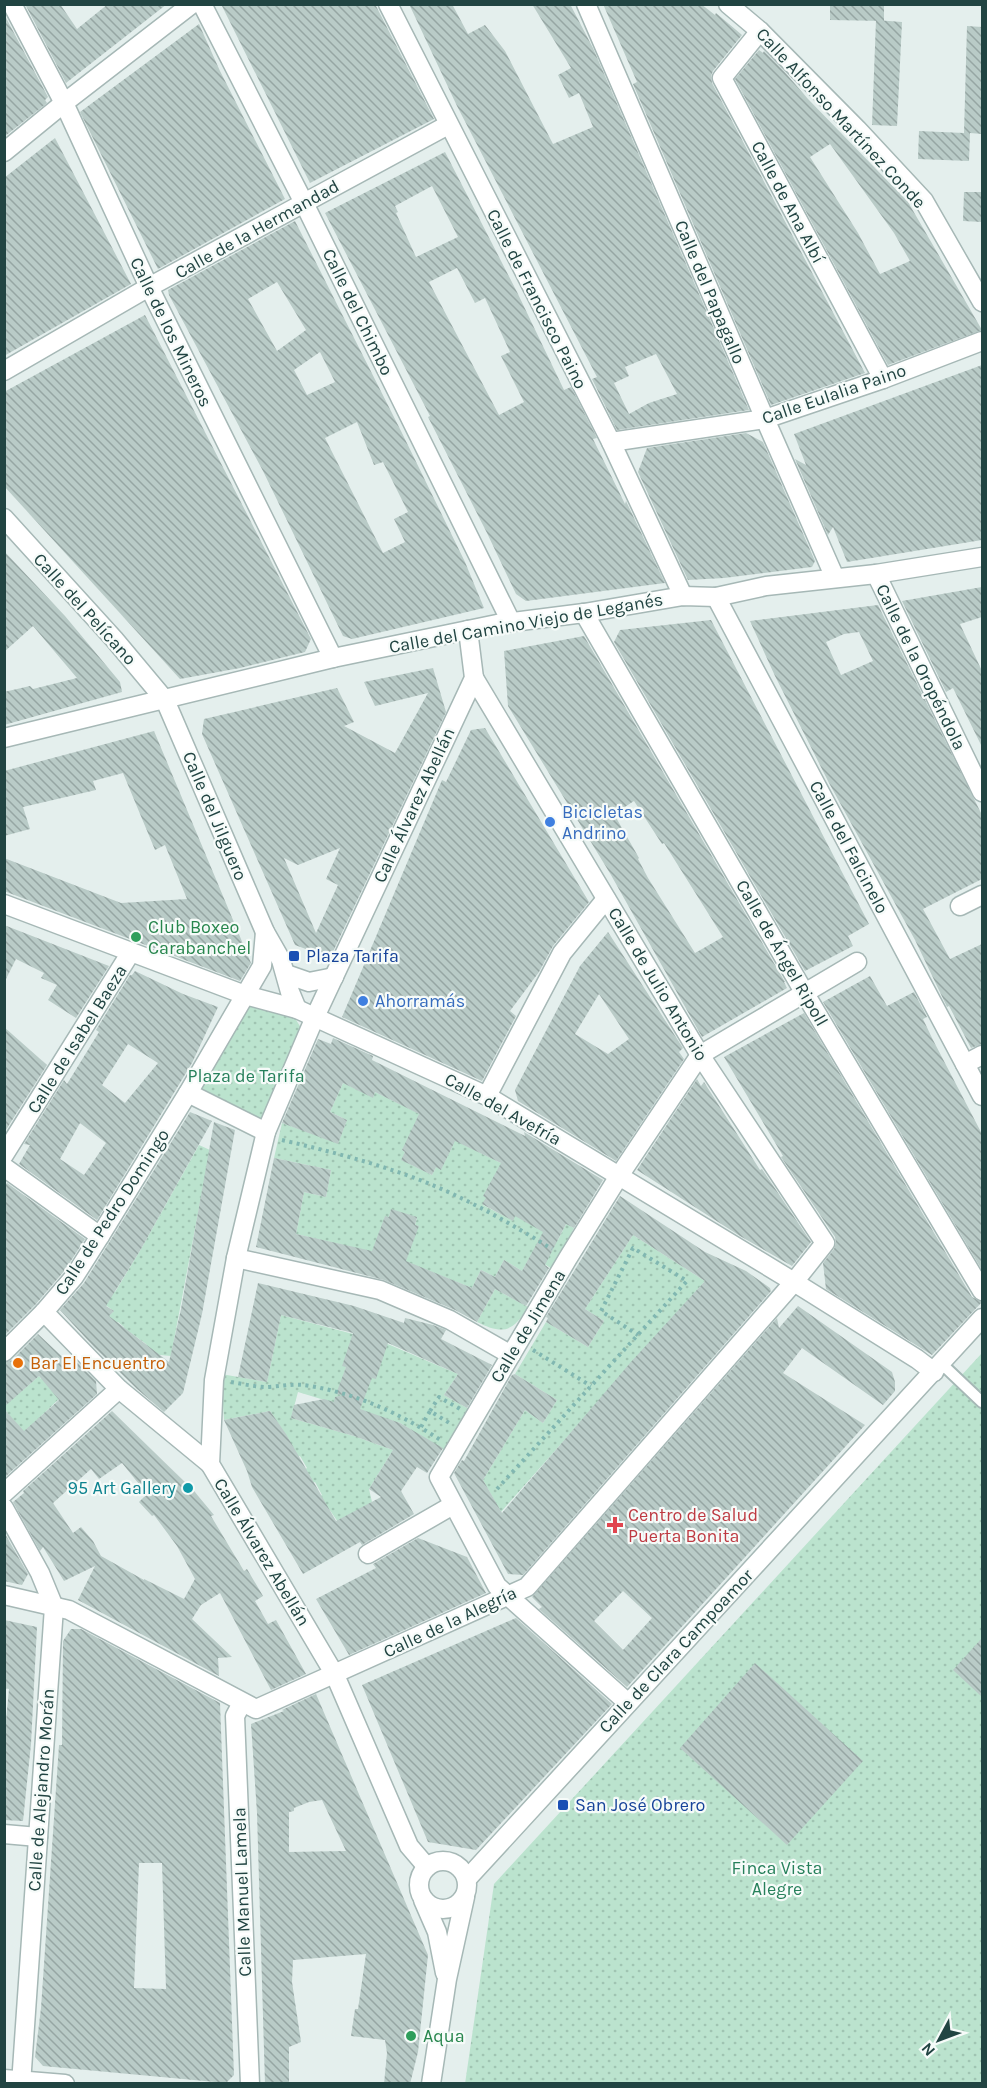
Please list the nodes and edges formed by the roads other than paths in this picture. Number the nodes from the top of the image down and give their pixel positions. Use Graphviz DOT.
graph roads {
  1 [pos="12,4"];
  2 [pos="192,4"];
  3 [pos="202,4"];
  4 [pos="388,4"];
  5 [pos="586,4"];
  6 [pos="728,4"];
  7 [pos="760,31"];
  8 [pos="64,103"];
  9 [pos="448,125"];
  10 [pos="4,152"];
  11 [pos="304,203"];
  12 [pos="148,287"];
  13 [pos="982,302"];
  14 [pos="982,341"];
  15 [pos="4,371"];
  16 [pos="883,379"];
  17 [pos="765,419"];
  18 [pos="610,442"];
  19 [pos="4,518"];
  20 [pos="982,557"];
  21 [pos="876,574"];
  22 [pos="835,578"];
  23 [pos="683,596"];
  24 [pos="716,597"];
  25 [pos="584,613"];
  26 [pos="511,622"];
  27 [pos="468,630"];
  28 [pos="333,658"];
  29 [pos="474,678"];
  30 [pos="165,700"];
  31 [pos="4,738"];
  32 [pos="982,792"];
  33 [pos="982,895"];
  34 [pos="606,898"];
  35 [pos="4,904"];
  36 [pos="960,906"];
  37 [pos="265,932"];
  38 [pos="130,952"];
  39 [pos="857,962"];
  40 [pos="286,974"];
  41 [pos="334,977"];
  42 [pos="804,992"];
  43 [pos="245,995"];
  44 [pos="297,1009"];
  45 [pos="315,1017"];
  46 [pos="700,1055"];
  47 [pos="982,1055"];
  48 [pos="965,1064"];
  49 [pos="188,1093"];
  50 [pos="487,1096"];
  51 [pos="982,1096"];
  52 [pos="266,1132"];
  53 [pos="4,1155"];
  54 [pos="4,1167"];
  55 [pos="619,1176"];
  56 [pos="100,1236"];
  57 [pos="236,1258"];
  58 [pos="794,1282"];
  59 [pos="982,1291"];
  60 [pos="44,1312"];
  61 [pos="982,1318"];
  62 [pos="515,1348"];
  63 [pos="4,1352"];
  64 [pos="938,1368"];
  65 [pos="119,1389"];
  66 [pos="982,1402"];
  67 [pos="210,1464"];
  68 [pos="4,1493"];
  69 [pos="453,1505"];
  70 [pos="4,1508"];
  71 [pos="368,1554"];
  72 [pos="4,1595"];
  73 [pos="507,1595"];
  74 [pos="54,1607"];
  75 [pos="335,1675"];
  76 [pos="242,1702"];
  77 [pos="628,1703"];
  78 [pos="4,1834"];
  79 [pos="38,1837"];
  80 [pos="427,1867"];
  81 [pos="466,1888"];
  82 [pos="423,1900"];
  83 [pos="447,1979"];
  84 [pos="16,2081"];
  85 [pos="65,2084"];
  86 [pos="250,2084"];
  87 [pos="430,2084"];
  1 -- 8 [label="street, Calle de los Mineros"];
  2 -- 8 [label="street"];
  3 -- 11 [label="street, Calle del Chimbo"];
  4 -- 9 [label="street, Calle de Francisco Paino"];
  5 -- 17 [label="street, Calle del Papagallo"];
  6 -- 7 [label="street, Calle Alfonso Martínez Conde"];
  7 -- 13 [label="street, Calle Alfonso Martínez Conde"];
  7 -- 16 [label="street, Calle de Ana Albí"];
  8 -- 10 [label="street"];
  8 -- 12 [label="street, Calle de los Mineros"];
  9 -- 11 [label="street, Calle de la Hermandad"];
  9 -- 18 [label="street, Calle de Francisco Paino"];
  11 -- 12 [label="street, Calle de la Hermandad"];
  11 -- 26 [label="street, Calle del Chimbo"];
  12 -- 15 [label="street, Calle de la Hermandad"];
  12 -- 28 [label="street, Calle de los Mineros"];
  14 -- 16 [label="street, Calle Eulalia Paino"];
  16 -- 17 [label="street, Calle Eulalia Paino"];
  17 -- 18 [label="street, Calle Eulalia Paino"];
  17 -- 22 [label="street, Calle del Papagallo"];
  18 -- 23 [label="street, Calle de Francisco Paino"];
  19 -- 30 [label="street, Calle del Pelícano"];
  20 -- 21 [label="street, Calle del Camino Viejo de Leganés"];
  21 -- 22 [label="street, Calle del Camino Viejo de Leganés"];
  21 -- 32 [label="street, Calle de la Oropéndola"];
  22 -- 24 [label="street, Calle del Camino Viejo de Leganés"];
  23 -- 24 [label="street, Calle del Camino Viejo de Leganés"];
  23 -- 25 [label="street, Calle del Camino Viejo de Leganés"];
  24 -- 48 [label="street, Calle del Falcinelo"];
  25 -- 26 [label="street, Calle del Camino Viejo de Leganés"];
  25 -- 42 [label="street, Calle de Ángel Ripoll"];
  26 -- 27 [label="street, Calle del Camino Viejo de Leganés"];
  27 -- 28 [label="street, Calle del Camino Viejo de Leganés"];
  27 -- 29 [label="street"];
  28 -- 30 [label="street, Calle del Camino Viejo de Leganés"];
  29 -- 34 [label="street, Calle de Julio Antonio"];
  29 -- 41 [label="street, Calle Álvarez Abellán"];
  30 -- 31 [label="street, Calle del Camino Viejo de Leganés"];
  30 -- 37 [label="street, Calle del Jilguero"];
  33 -- 36 [label="street"];
  34 -- 46 [label="street, Calle de Julio Antonio"];
  34 -- 50 [label="street"];
  35 -- 38 [label="street, Calle del Avefría"];
  37 -- 40 [label="street, Calle del Jilguero"];
  37 -- 43 [label="street, Calle del Jilguero"];
  38 -- 43 [label="street, Calle del Avefría"];
  38 -- 53 [label="street, Calle de Isabel Baeza"];
  39 -- 42 [label="street"];
  40 -- 41 [label="street"];
  40 -- 44 [label="street, Calle del Jilguero"];
  41 -- 45 [label="street, Calle Álvarez Abellán"];
  42 -- 46 [label="street"];
  42 -- 59 [label="street, Calle de Ángel Ripoll"];
  43 -- 44 [label="street, Calle del Avefría"];
  43 -- 49 [label="street"];
  44 -- 45 [label="street, Calle del Avefría"];
  45 -- 50 [label="street, Calle del Avefría"];
  45 -- 52 [label="street, Calle Álvarez Abellán"];
  46 -- 55 [label="street, Calle de Jimena"];
  46 -- 58 [label="street, Calle de Julio Antonio"];
  47 -- 48 [label="street"];
  48 -- 51 [label="street, Calle del Falcinelo"];
  49 -- 52 [label="street"];
  49 -- 56 [label="street, Calle de Pedro Domingo"];
  50 -- 55 [label="street, Calle del Avefría"];
  52 -- 57 [label="street, Calle Álvarez Abellán"];
  54 -- 56 [label="street"];
  55 -- 58 [label="street, Calle del Avefría"];
  55 -- 62 [label="street, Calle de Jimena"];
  56 -- 60 [label="street, Calle de Pedro Domingo"];
  57 -- 62 [label="street"];
  57 -- 67 [label="street, Calle Álvarez Abellán"];
  58 -- 64 [label="street, Calle del Avefría"];
  58 -- 73 [label="street, Calle de la Alegría"];
  60 -- 63 [label="street, Calle de Pedro Domingo"];
  60 -- 65 [label="street"];
  61 -- 64 [label="street, Calle de Clara Campoamor"];
  62 -- 69 [label="street, Calle de Jimena"];
  64 -- 66 [label="lane"];
  64 -- 77 [label="street, Calle de Clara Campoamor"];
  65 -- 67 [label="street"];
  65 -- 68 [label="street"];
  67 -- 75 [label="street, Calle Álvarez Abellán"];
  69 -- 71 [label="street"];
  69 -- 73 [label="street"];
  70 -- 74 [label="street, Calle de Alejandro Morán"];
  72 -- 74 [label="street, Calle de la Alegría"];
  73 -- 75 [label="street, Calle de la Alegría"];
  73 -- 77 [label="street"];
  74 -- 76 [label="street, Calle de la Alegría"];
  74 -- 79 [label="street, Calle de Alejandro Morán"];
  75 -- 76 [label="street, Calle de la Alegría"];
  75 -- 80 [label="street, Calle Álvarez Abellán"];
  76 -- 86 [label="street, Calle Manuel Lamela"];
  77 -- 81 [label="street, Calle de Clara Campoamor"];
  78 -- 79 [label="street"];
  79 -- 84 [label="street, Calle de Alejandro Morán"];
  80 -- 81 [label="street"];
  80 -- 82 [label="street"];
  81 -- 82 [label="street"];
  81 -- 83 [label="street"];
  82 -- 83 [label="street"];
  83 -- 87 [label="street"];
  84 -- 85 [label="street"];
}
